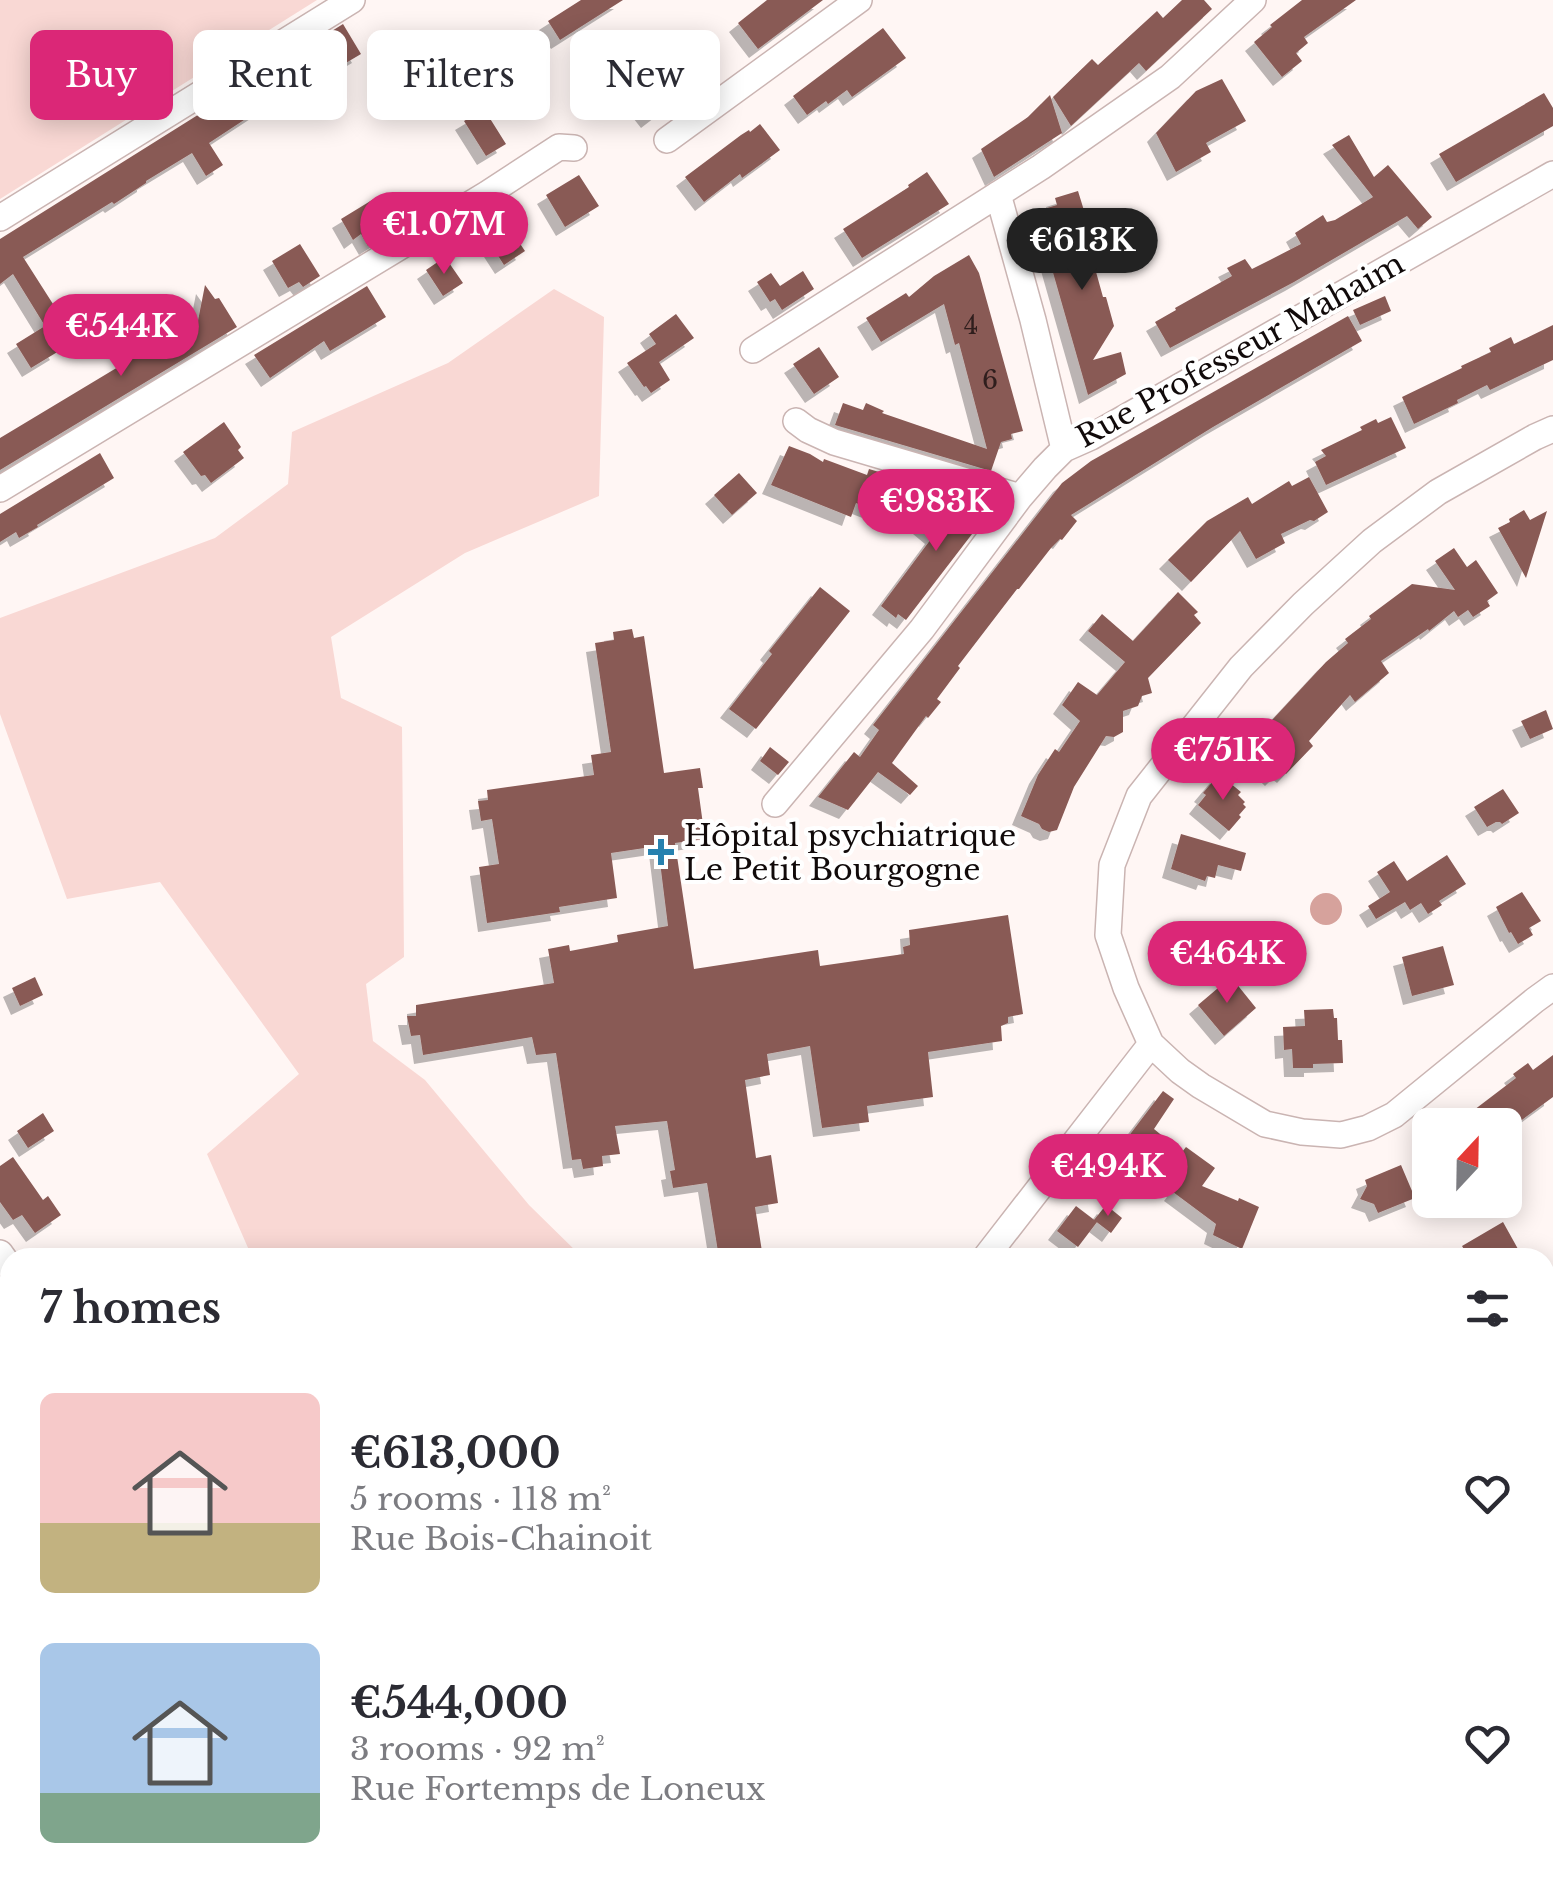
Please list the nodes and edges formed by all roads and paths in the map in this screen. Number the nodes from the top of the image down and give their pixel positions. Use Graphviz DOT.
graph roads {
  1 [pos="352,0"];
  2 [pos="859,0"];
  3 [pos="1253,0"];
  4 [pos="667,140"];
  5 [pos="574,148"];
  6 [pos="1553,174"];
  7 [pos="998,194"];
  8 [pos="0,218"];
  9 [pos="753,350"];
  10 [pos="796,421"];
  11 [pos="1553,429"];
  12 [pos="1064,448"];
  13 [pos="0,489"];
  14 [pos="1020,498"];
  15 [pos="775,804"];
  16 [pos="1553,987"];
  17 [pos="1151,1044"];
  18 [pos="993,1248"];
  1 -- 8 [label="street"];
  2 -- 4 [label="street"];
  3 -- 7 [label="street"];
  5 -- 13 [label="street"];
  6 -- 12 [label="street, Rue Professeur Mahaim"];
  7 -- 9 [label="street"];
  7 -- 12 [label="street"];
  10 -- 14 [label="street"];
  11 -- 17 [label="street"];
  12 -- 14 [label="street, Rue Professeur Mahaim"];
  14 -- 15 [label="street, Rue Professeur Mahaim"];
  16 -- 17 [label="street"];
  17 -- 18 [label="street"];
}
